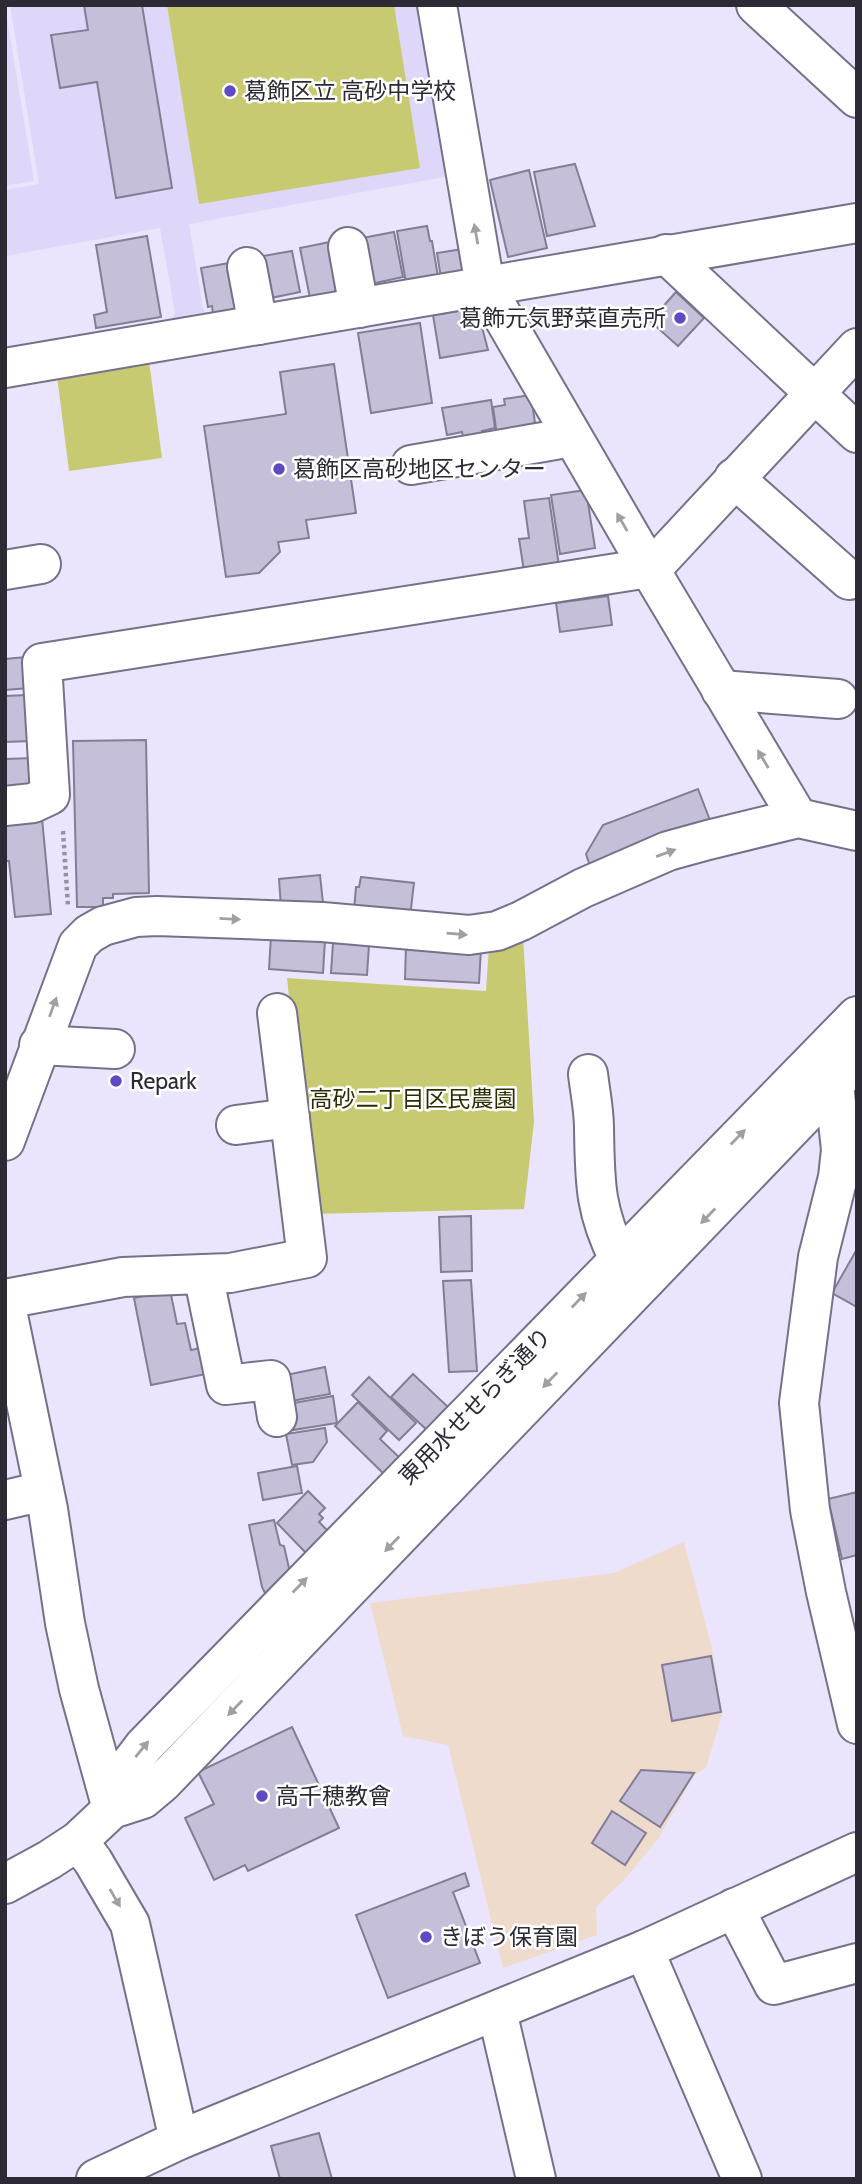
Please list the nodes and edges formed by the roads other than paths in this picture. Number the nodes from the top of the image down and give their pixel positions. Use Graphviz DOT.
graph roads {
  1 [pos="437,5"];
  2 [pos="756,5"];
  3 [pos="857,98"];
  4 [pos="857,223"];
  5 [pos="348,247"];
  6 [pos="666,254"];
  7 [pos="247,267"];
  8 [pos="492,286"];
  9 [pos="359,308"];
  10 [pos="258,325"];
  11 [pos="857,348"];
  12 [pos="5,368"];
  13 [pos="814,394"];
  14 [pos="857,433"];
  15 [pos="572,437"];
  16 [pos="411,465"];
  17 [pos="734,478"];
  18 [pos="652,566"];
  19 [pos="849,580"];
  20 [pos="721,690"];
  21 [pos="838,699"];
  22 [pos="5,806"];
  23 [pos="798,818"];
  24 [pos="857,831"];
  25 [pos="277,1013"];
  26 [pos="857,1016"];
  27 [pos="39,1045"];
  28 [pos="115,1049"];
  29 [pos="846,1072"];
  30 [pos="588,1074"];
  31 [pos="290,1118"];
  32 [pos="236,1125"];
  33 [pos="5,1140"];
  34 [pos="619,1259"];
  35 [pos="203,1274"];
  36 [pos="5,1300"];
  37 [pos="278,1418"];
  38 [pos="44,1491"];
  39 [pos="5,1500"];
  40 [pos="857,1724"];
  41 [pos="112,1809"];
  42 [pos="78,1841"];
  43 [pos="857,1852"];
  44 [pos="5,1884"];
  45 [pos="734,1908"];
  46 [pos="644,1950"];
  47 [pos="857,1964"];
  48 [pos="497,2011"];
  49 [pos="162,2158"];
  50 [pos="96,2179"];
  51 [pos="536,2179"];
  52 [pos="742,2179"];
  8 -- 1 [label="street, one-way"];
  2 -- 3 [label="street"];
  4 -- 6 [label="street"];
  5 -- 9 [label="street"];
  6 -- 8 [label="street"];
  6 -- 13 [label="street"];
  7 -- 10 [label="street"];
  8 -- 9 [label="street"];
  8 -- 15 [label="street"];
  9 -- 10 [label="street"];
  10 -- 12 [label="street"];
  11 -- 13 [label="street"];
  13 -- 14 [label="street"];
  13 -- 17 [label="street"];
  15 -- 16 [label="street"];
  18 -- 15 [label="street, one-way"];
  17 -- 18 [label="street"];
  17 -- 19 [label="street"];
  18 -- 20 [label="street"];
  18 -- 22 [label="street"];
  20 -- 21 [label="street"];
  23 -- 20 [label="street, one-way"];
  23 -- 24 [label="street"];
  27 -- 23 [label="street, one-way"];
  25 -- 31 [label="street"];
  34 -- 26 [label="street, 東用水せせらぎ通り, one-way"];
  27 -- 28 [label="street"];
  27 -- 33 [label="street"];
  29 -- 40 [label="street"];
  29 -- 41 [label="street, one-way"];
  30 -- 34 [label="street"];
  31 -- 32 [label="street"];
  31 -- 35 [label="street"];
  41 -- 34 [label="street, 東用水せせらぎ通り, one-way"];
  35 -- 36 [label="street"];
  35 -- 37 [label="street"];
  36 -- 38 [label="street"];
  38 -- 39 [label="street"];
  38 -- 41 [label="street"];
  41 -- 42 [label="street"];
  42 -- 44 [label="street"];
  42 -- 49 [label="street, one-way"];
  43 -- 45 [label="street"];
  45 -- 46 [label="street"];
  45 -- 47 [label="street"];
  46 -- 48 [label="street"];
  46 -- 52 [label="street"];
  48 -- 49 [label="street"];
  48 -- 51 [label="street"];
  49 -- 50 [label="street"];
}
